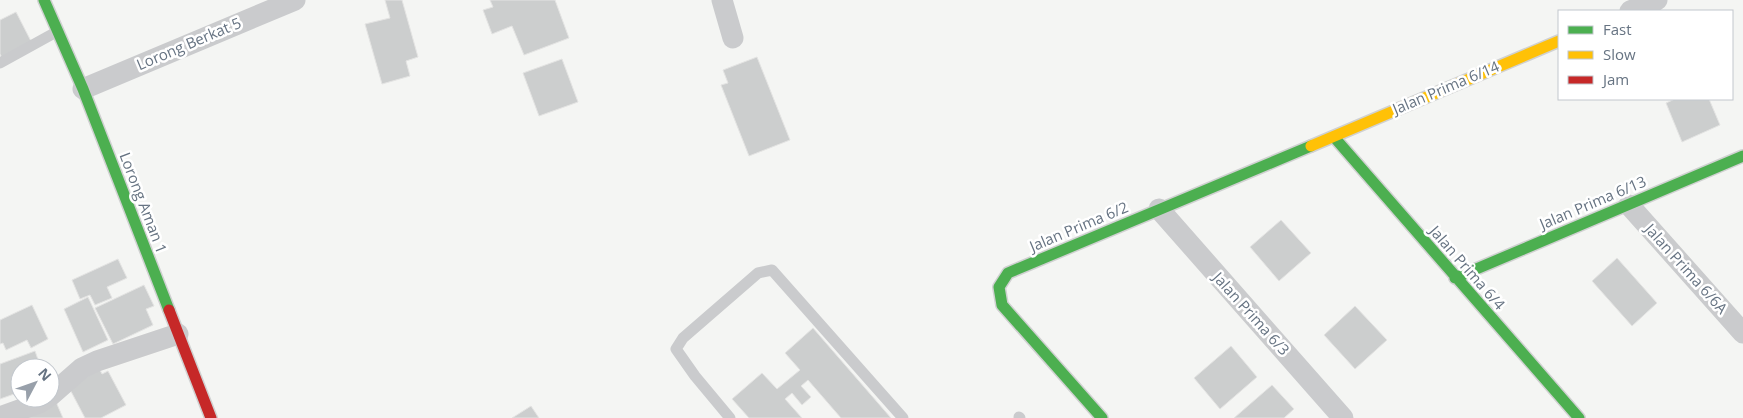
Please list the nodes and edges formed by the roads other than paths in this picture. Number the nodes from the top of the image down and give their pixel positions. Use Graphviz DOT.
graph roads {
  1 [pos="44,0"];
  2 [pos="295,0"];
  3 [pos="722,0"];
  4 [pos="1657,0"];
  5 [pos="1632,10"];
  6 [pos="58,31"];
  7 [pos="733,38"];
  8 [pos="1558,41"];
  9 [pos="0,64"];
  10 [pos="83,89"];
  11 [pos="1334,137"];
  12 [pos="1743,156"];
  13 [pos="1629,205"];
  14 [pos="1159,210"];
  15 [pos="1455,278"];
  16 [pos="1743,333"];
  17 [pos="178,334"];
  18 [pos="60,387"];
  19 [pos="27,408"];
  20 [pos="0,417"];
  21 [pos="211,418"];
  22 [pos="730,418"];
  23 [pos="903,418"];
  24 [pos="1102,418"];
  25 [pos="1343,418"];
  26 [pos="1579,418"];
  1 -- 6 [label="street, Lorong Aman 1"];
  2 -- 10 [label="street, Lorong Berkat 5"];
  3 -- 7 [label="street"];
  4 -- 5 [label="street"];
  6 -- 9 [label="lane"];
  6 -- 10 [label="street, Lorong Aman 1"];
  8 -- 11 [label="street, Jalan Prima 6/14"];
  10 -- 17 [label="street, Lorong Aman 1"];
  11 -- 14 [label="street, Jalan Prima 6/2"];
  11 -- 15 [label="street, Jalan Prima 6/4"];
  12 -- 13 [label="street, Jalan Prima 6/13"];
  13 -- 15 [label="street, Jalan Prima 6/13"];
  13 -- 16 [label="street, Jalan Prima 6/6A"];
  14 -- 24 [label="street, Jalan Prima 6/2"];
  14 -- 25 [label="street, Jalan Prima 6/3"];
  15 -- 26 [label="street, Jalan Prima 6/4"];
  17 -- 18 [label="street"];
  17 -- 21 [label="street, Lorong Aman 1"];
  19 -- 20 [label="street"];
  22 -- 23 [label="lane"];
}
